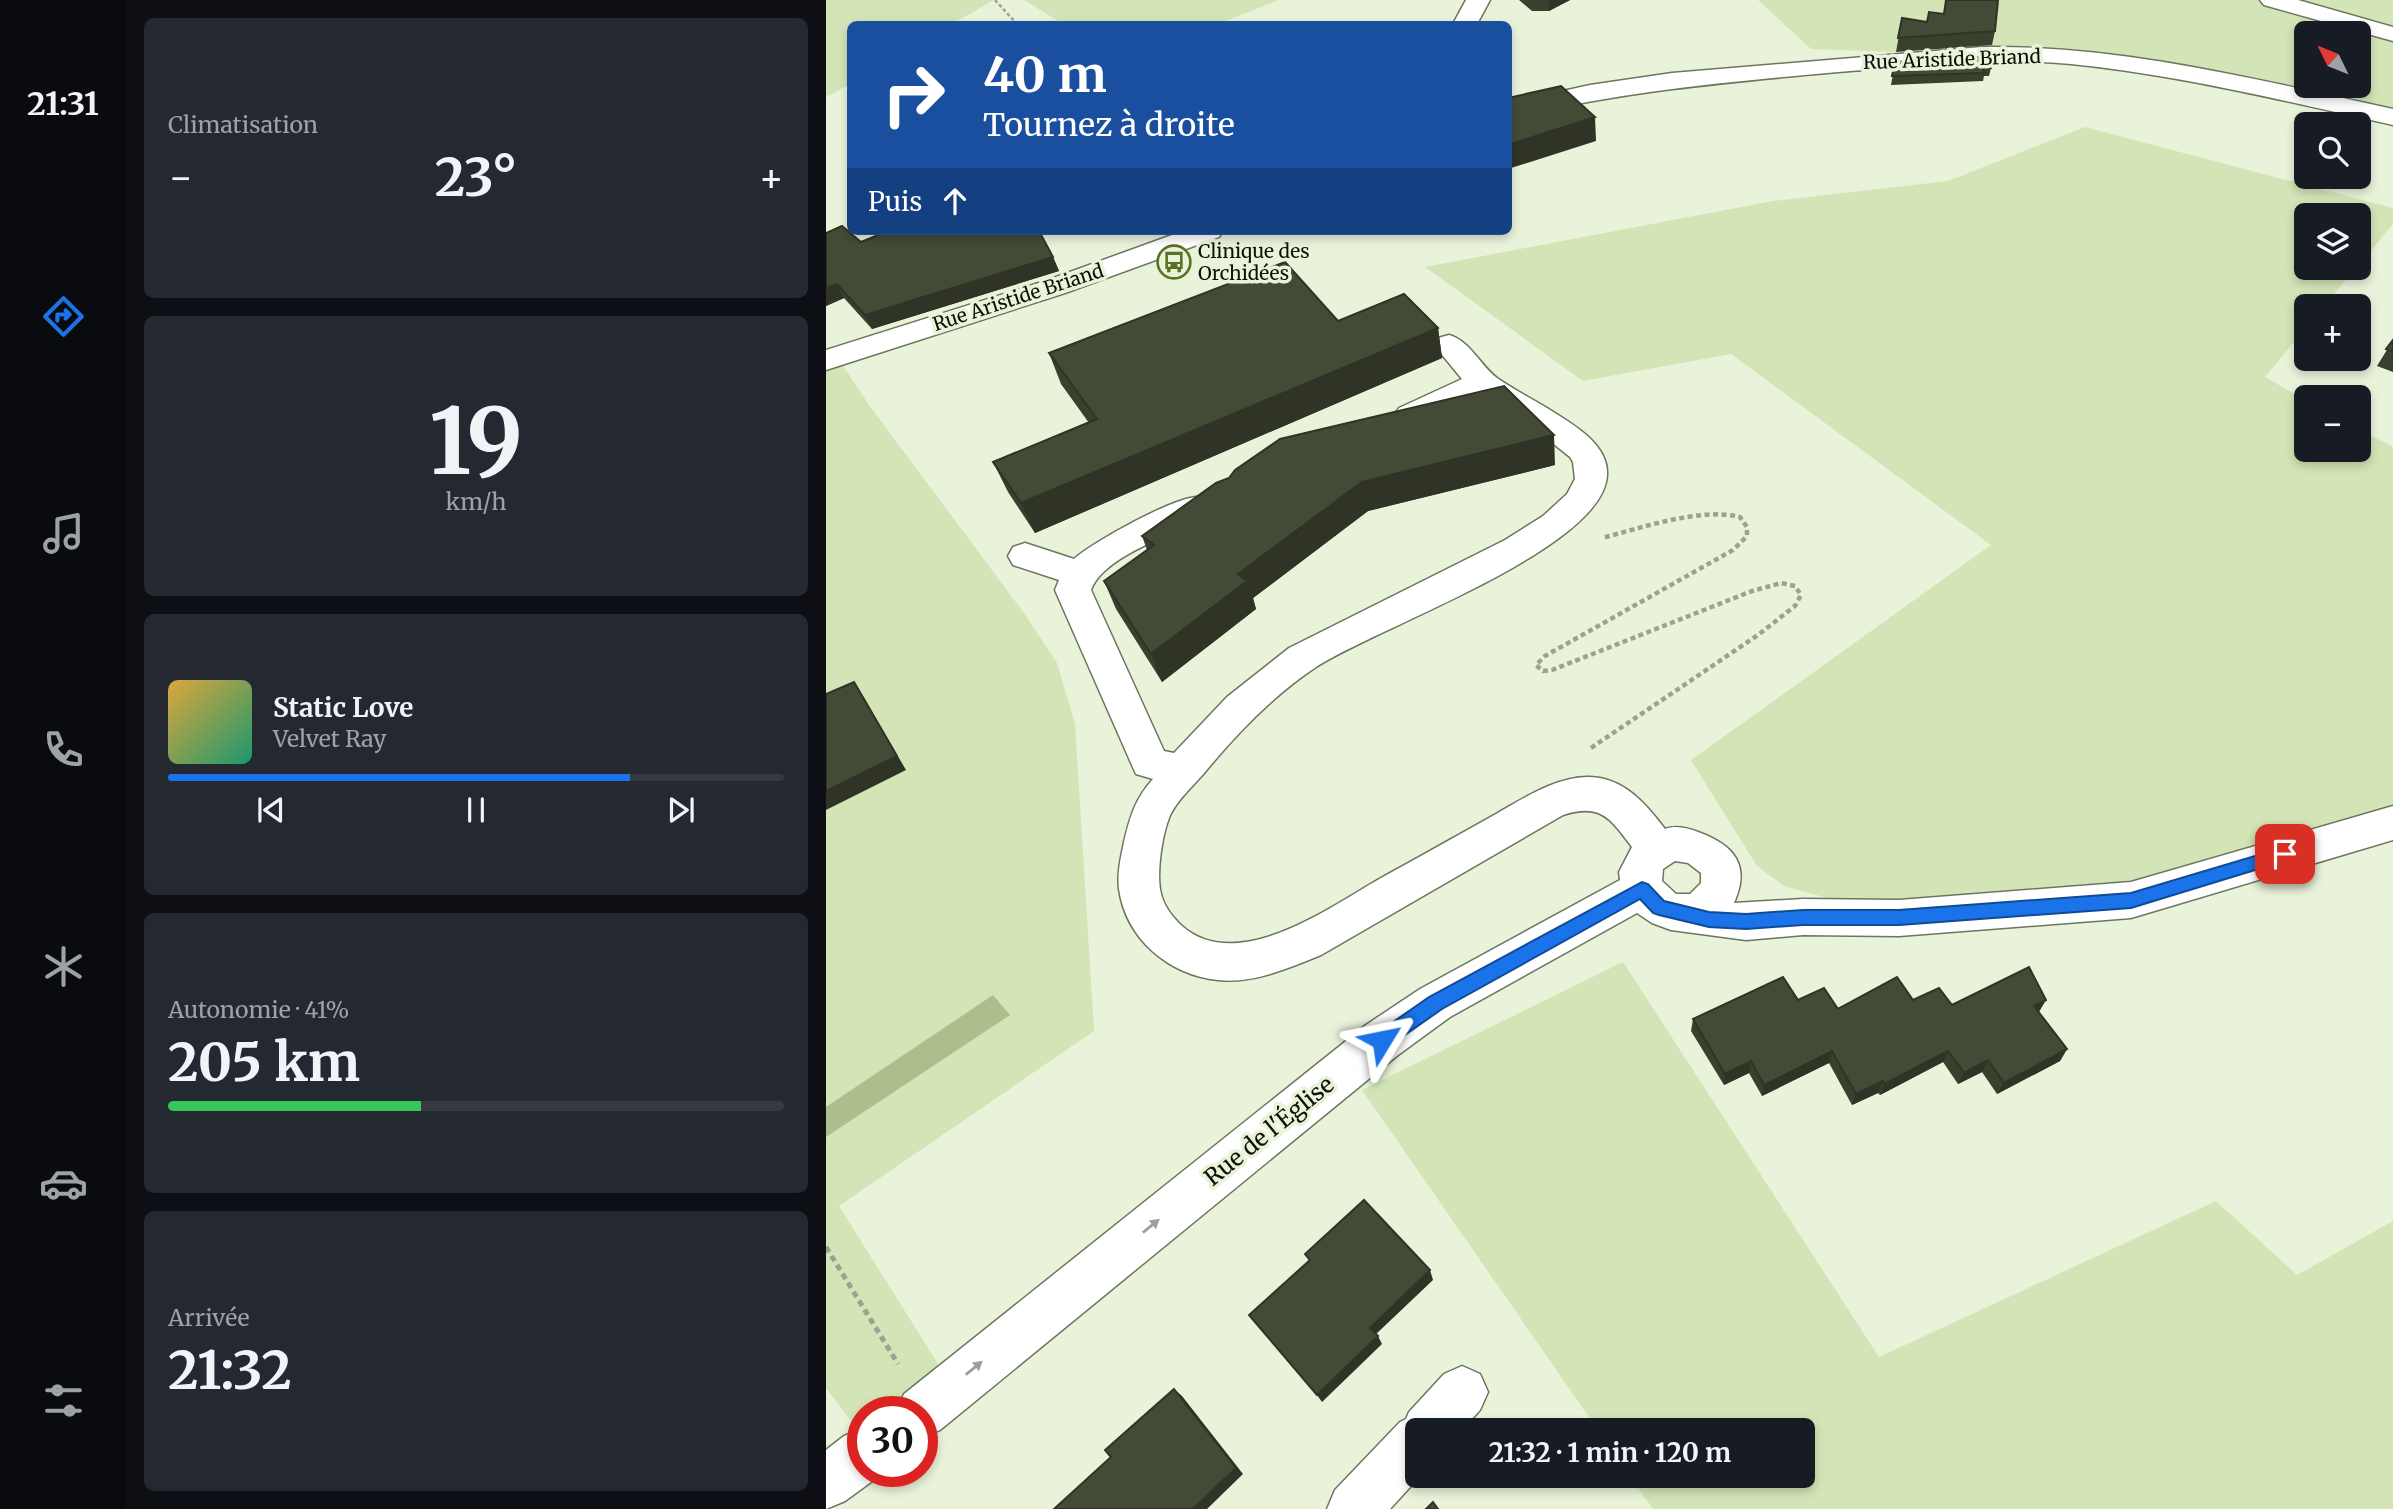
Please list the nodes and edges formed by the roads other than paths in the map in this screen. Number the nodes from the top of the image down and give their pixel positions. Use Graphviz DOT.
graph roads {
  1 [pos="1478,0"];
  2 [pos="2272,0"];
  3 [pos="1467,21"];
  4 [pos="2393,34"];
  5 [pos="1512,110"];
  6 [pos="2393,117"];
  7 [pos="1198,235"];
  8 [pos="1449,345"];
  9 [pos="826,360"];
  10 [pos="1483,382"];
  11 [pos="1410,415"];
  12 [pos="1225,497"];
  13 [pos="1025,556"];
  14 [pos="1079,573"];
  15 [pos="1182,771"];
  16 [pos="2393,823"];
  17 [pos="1716,861"];
  18 [pos="1657,883"];
  19 [pos="1803,917"];
  20 [pos="1462,1392"];
  21 [pos="938,1400"];
  22 [pos="1438,1418"];
  23 [pos="1405,1454"];
  24 [pos="847,1467"];
  25 [pos="826,1482"];
  26 [pos="1354,1509"];
  1 -- 3 [label="street"];
  2 -- 4 [label="street"];
  5 -- 6 [label="street, Rue Aristide Briand"];
  7 -- 9 [label="street, Rue Aristide Briand"];
  8 -- 10 [label="street"];
  10 -- 11 [label="street"];
  10 -- 15 [label="street"];
  12 -- 14 [label="street"];
  13 -- 14 [label="street"];
  14 -- 15 [label="street"];
  15 -- 18 [label="street"];
  16 -- 19 [label="street"];
  17 -- 18 [label="street"];
  17 -- 18 [label="street"];
  17 -- 19 [label="street"];
  18 -- 19 [label="street"];
  21 -- 18 [label="street, Rue de l'Église, one-way"];
  20 -- 22 [label="street"];
  23 -- 26 [label="street"];
  24 -- 25 [label="street"];
}
